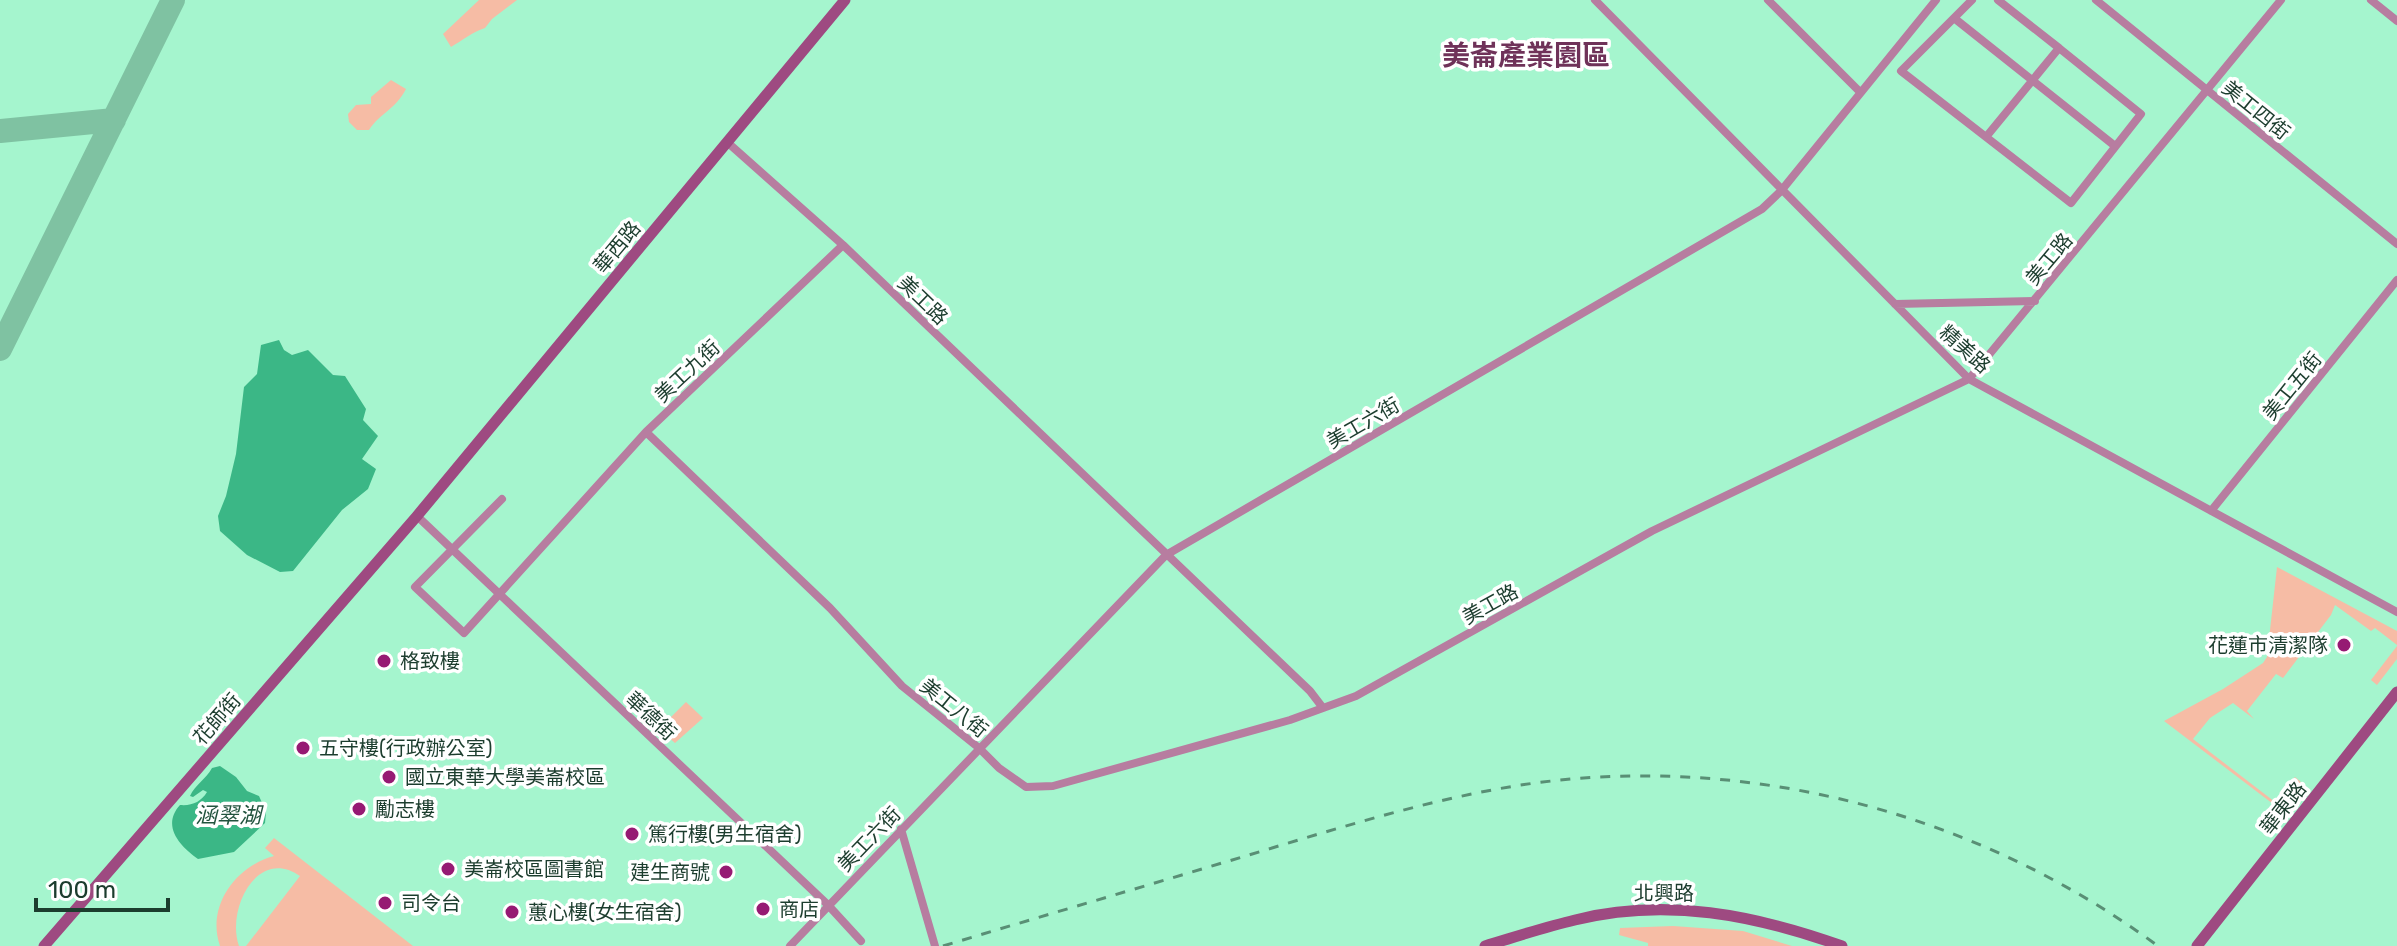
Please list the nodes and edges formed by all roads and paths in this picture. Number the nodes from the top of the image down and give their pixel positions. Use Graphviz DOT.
graph roads {
  1 [pos="845,0"];
  2 [pos="1595,0"];
  3 [pos="1768,0"];
  4 [pos="1936,0"];
  5 [pos="1972,0"];
  6 [pos="1998,0"];
  7 [pos="2096,0"];
  8 [pos="2281,0"];
  9 [pos="2371,0"];
  10 [pos="1954,18"];
  11 [pos="2397,21"];
  12 [pos="2059,48"];
  13 [pos="2032,80"];
  14 [pos="1860,92"];
  15 [pos="2207,92"];
  16 [pos="1986,137"];
  17 [pos="727,142"];
  18 [pos="2115,146"];
  19 [pos="1781,191"];
  20 [pos="2397,244"];
  21 [pos="843,245"];
  22 [pos="2397,280"];
  23 [pos="2035,301"];
  24 [pos="1895,304"];
  25 [pos="1969,379"];
  26 [pos="646,432"];
  27 [pos="502,499"];
  28 [pos="2211,511"];
  29 [pos="417,516"];
  30 [pos="451,548"];
  31 [pos="1166,555"];
  32 [pos="500,595"];
  33 [pos="2397,612"];
  34 [pos="2397,692"];
  35 [pos="1323,708"];
  36 [pos="979,748"];
  37 [pos="901,829"];
  38 [pos="828,905"];
  39 [pos="861,941"];
  40 [pos="44,946"];
  41 [pos="790,946"];
  42 [pos="935,946"];
  43 [pos="1485,946"];
  44 [pos="1842,946"];
  45 [pos="2197,946"];
  1 -- 17 [label="street, 華西路"];
  2 -- 19 [label="street, 精美路"];
  3 -- 14 [label="street"];
  4 -- 14 [label="street, 美工六街"];
  5 -- 10 [label="street"];
  6 -- 12 [label="street"];
  7 -- 15 [label="street, 美工四街"];
  8 -- 15 [label="street, 美工路"];
  9 -- 11 [label="street"];
  10 -- 13 [label="street"];
  10 -- 16 [label="street"];
  12 -- 13 [label="street"];
  12 -- 18 [label="street"];
  13 -- 16 [label="street"];
  13 -- 18 [label="street"];
  14 -- 19 [label="street, 美工六街"];
  15 -- 20 [label="street, 美工四街"];
  15 -- 23 [label="street, 美工路"];
  16 -- 18 [label="street"];
  17 -- 21 [label="street, 美工路"];
  17 -- 29 [label="street, 華西路"];
  19 -- 24 [label="street, 精美路"];
  19 -- 31 [label="street, 美工六街"];
  21 -- 26 [label="street, 美工九街"];
  21 -- 31 [label="street, 美工路"];
  22 -- 28 [label="street, 美工五街"];
  23 -- 24 [label="street"];
  23 -- 25 [label="street, 美工路"];
  24 -- 25 [label="street, 精美路"];
  25 -- 28 [label="street, 精美路"];
  25 -- 35 [label="street, 美工路"];
  26 -- 32 [label="street, 美工九街"];
  26 -- 36 [label="street, 美工八街"];
  27 -- 30 [label="street"];
  28 -- 33 [label="street, 精美路"];
  29 -- 30 [label="street, 華德街"];
  29 -- 40 [label="street, 花師街"];
  30 -- 32 [label="street, 華德街"];
  30 -- 32 [label="street, 美工九街"];
  31 -- 35 [label="street, 美工路"];
  31 -- 36 [label="street, 美工六街"];
  32 -- 38 [label="street, 華德街"];
  34 -- 45 [label="street, 華東路"];
  35 -- 36 [label="street, 美工八街"];
  36 -- 37 [label="street, 美工六街"];
  37 -- 38 [label="street, 美工六街"];
  37 -- 42 [label="street"];
  38 -- 39 [label="street, 華德街"];
  38 -- 41 [label="street, 美工六街"];
  43 -- 44 [label="street, 北興路"];
}
